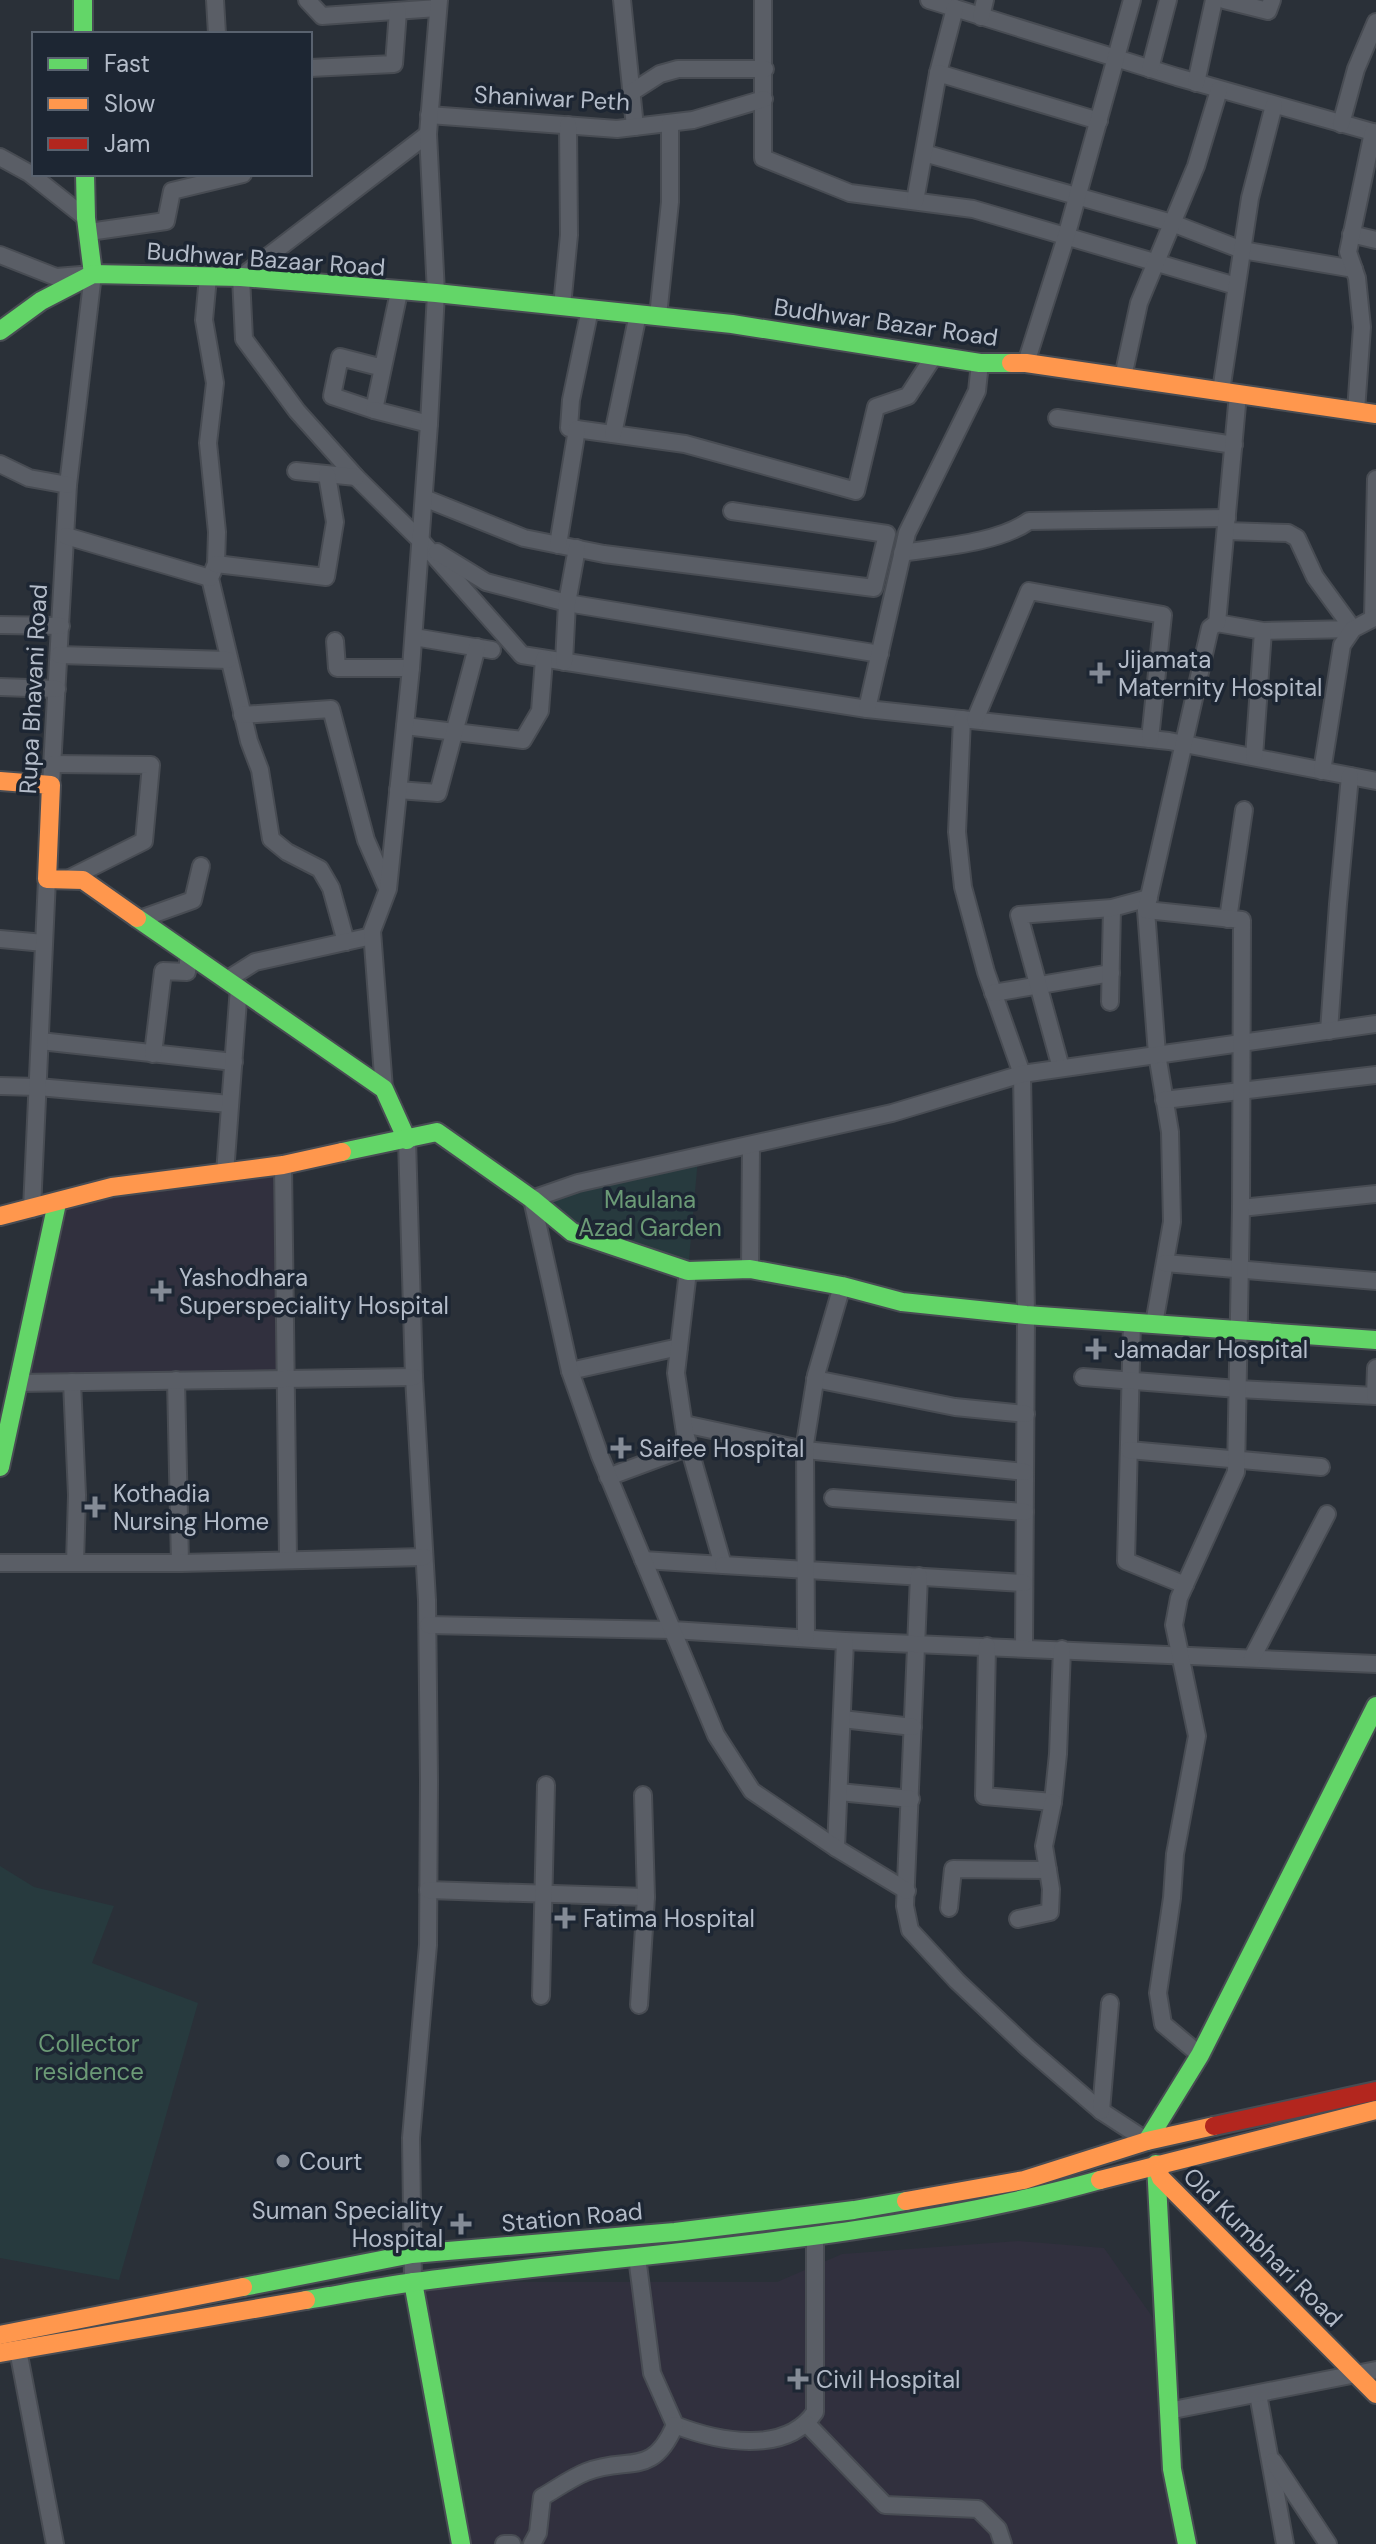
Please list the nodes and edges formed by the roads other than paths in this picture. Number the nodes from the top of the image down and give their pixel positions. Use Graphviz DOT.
graph roads {
  1 [pos="83,0"];
  2 [pos="215,0"];
  3 [pos="307,0"];
  4 [pos="622,0"];
  5 [pos="763,0"];
  6 [pos="929,0"];
  7 [pos="1132,0"];
  8 [pos="1168,0"];
  9 [pos="1214,0"];
  10 [pos="1224,0"];
  11 [pos="1272,0"];
  12 [pos="439,4"];
  13 [pos="955,8"];
  14 [pos="983,8"];
  15 [pos="398,11"];
  16 [pos="1376,22"];
  17 [pos="83,32"];
  18 [pos="217,32"];
  19 [pos="1117,59"];
  20 [pos="312,68"];
  21 [pos="765,69"];
  22 [pos="1150,69"];
  23 [pos="938,73"];
  24 [pos="1196,83"];
  25 [pos="1219,90"];
  26 [pos="632,92"];
  27 [pos="764,99"];
  28 [pos="1274,105"];
  29 [pos="429,115"];
  30 [pos="1099,121"];
  31 [pos="670,123"];
  32 [pos="1341,124"];
  33 [pos="568,125"];
  34 [pos="635,127"];
  35 [pos="1374,132"];
  36 [pos="428,134"];
  37 [pos="924,153"];
  38 [pos="0,157"];
  39 [pos="32,176"];
  40 [pos="32,176"];
  41 [pos="85,176"];
  42 [pos="235,176"];
  43 [pos="1076,195"];
  44 [pos="915,201"];
  45 [pos="1172,223"];
  46 [pos="87,225"];
  47 [pos="1351,234"];
  48 [pos="1066,237"];
  49 [pos="1376,240"];
  50 [pos="1242,250"];
  51 [pos="0,255"];
  52 [pos="1155,263"];
  53 [pos="1354,269"];
  54 [pos="93,274"];
  55 [pos="208,277"];
  56 [pos="241,277"];
  57 [pos="1236,286"];
  58 [pos="399,292"];
  59 [pos="436,293"];
  60 [pos="562,306"];
  61 [pos="590,309"];
  62 [pos="638,314"];
  63 [pos="658,316"];
  64 [pos="1369,327"];
  65 [pos="0,331"];
  66 [pos="934,356"];
  67 [pos="980,363"];
  68 [pos="1026,363"];
  69 [pos="383,368"];
  70 [pos="1123,377"];
  71 [pos="1230,393"];
  72 [pos="374,410"];
  73 [pos="1356,411"];
  74 [pos="1376,414"];
  75 [pos="1057,418"];
  76 [pos="429,424"];
  77 [pos="577,429"];
  78 [pos="613,434"];
  79 [pos="1234,445"];
  80 [pos="0,464"];
  81 [pos="296,471"];
  82 [pos="327,475"];
  83 [pos="356,477"];
  84 [pos="1376,479"];
  85 [pos="68,485"];
  86 [pos="424,498"];
  87 [pos="732,511"];
  88 [pos="1226,525"];
  89 [pos="66,536"];
  90 [pos="422,542"];
  91 [pos="558,545"];
  92 [pos="577,548"];
  93 [pos="902,553"];
  94 [pos="213,571"];
  95 [pos="567,603"];
  96 [pos="1374,617"];
  97 [pos="1217,623"];
  98 [pos="0,625"];
  99 [pos="61,626"];
  100 [pos="1353,629"];
  101 [pos="1263,631"];
  102 [pos="0,635"];
  103 [pos="414,637"];
  104 [pos="335,641"];
  105 [pos="880,654"];
  106 [pos="59,655"];
  107 [pos="544,659"];
  108 [pos="228,660"];
  109 [pos="564,662"];
  110 [pos="411,668"];
  111 [pos="0,687"];
  112 [pos="57,689"];
  113 [pos="867,709"];
  114 [pos="242,715"];
  115 [pos="968,720"];
  116 [pos="405,726"];
  117 [pos="454,732"];
  118 [pos="1150,739"];
  119 [pos="1183,744"];
  120 [pos="1254,757"];
  121 [pos="53,764"];
  122 [pos="1322,771"];
  123 [pos="1350,776"];
  124 [pos="0,781"];
  125 [pos="1376,781"];
  126 [pos="51,785"];
  127 [pos="398,790"];
  128 [pos="1244,810"];
  129 [pos="201,866"];
  130 [pos="55,880"];
  131 [pos="388,889"];
  132 [pos="1147,904"];
  133 [pos="1112,908"];
  134 [pos="140,919"];
  135 [pos="1228,919"];
  136 [pos="372,936"];
  137 [pos="0,939"];
  138 [pos="346,942"];
  139 [pos="44,943"];
  140 [pos="189,953"];
  141 [pos="1111,973"];
  142 [pos="234,983"];
  143 [pos="1038,985"];
  144 [pos="993,993"];
  145 [pos="1110,1002"];
  146 [pos="1376,1024"];
  147 [pos="1329,1031"];
  148 [pos="40,1041"];
  149 [pos="1243,1044"];
  150 [pos="153,1054"];
  151 [pos="1157,1054"];
  152 [pos="234,1062"];
  153 [pos="1061,1068"];
  154 [pos="1022,1074"];
  155 [pos="1376,1075"];
  156 [pos="0,1086"];
  157 [pos="38,1087"];
  158 [pos="384,1089"];
  159 [pos="1242,1091"];
  160 [pos="1164,1100"];
  161 [pos="230,1104"];
  162 [pos="407,1140"];
  163 [pos="751,1146"];
  164 [pos="283,1165"];
  165 [pos="225,1173"];
  166 [pos="1376,1194"];
  167 [pos="532,1199"];
  168 [pos="57,1203"];
  169 [pos="1241,1208"];
  170 [pos="32,1209"];
  171 [pos="0,1216"];
  172 [pos="1165,1263"];
  173 [pos="750,1269"];
  174 [pos="688,1271"];
  175 [pos="1240,1271"];
  176 [pos="1376,1281"];
  177 [pos="842,1286"];
  178 [pos="1026,1315"];
  179 [pos="1132,1322"];
  180 [pos="1154,1324"];
  181 [pos="1240,1330"];
  182 [pos="1376,1340"];
  183 [pos="679,1347"];
  184 [pos="1376,1368"];
  185 [pos="570,1371"];
  186 [pos="414,1377"];
  187 [pos="1083,1377"];
  188 [pos="286,1379"];
  189 [pos="815,1379"];
  190 [pos="176,1380"];
  191 [pos="1131,1380"];
  192 [pos="72,1382"];
  193 [pos="18,1383"];
  194 [pos="1238,1389"];
  195 [pos="1376,1396"];
  196 [pos="1026,1414"];
  197 [pos="684,1424"];
  198 [pos="689,1447"];
  199 [pos="805,1450"];
  200 [pos="1129,1450"];
  201 [pos="1236,1460"];
  202 [pos="0,1467"];
  203 [pos="1321,1467"];
  204 [pos="1025,1472"];
  205 [pos="608,1477"];
  206 [pos="833,1498"];
  207 [pos="1025,1512"];
  208 [pos="1327,1514"];
  209 [pos="424,1557"];
  210 [pos="288,1559"];
  211 [pos="643,1560"];
  212 [pos="0,1563"];
  213 [pos="75,1563"];
  214 [pos="180,1563"];
  215 [pos="723,1565"];
  216 [pos="806,1569"];
  217 [pos="919,1576"];
  218 [pos="1024,1583"];
  219 [pos="1185,1585"];
  220 [pos="428,1625"];
  221 [pos="672,1630"];
  222 [pos="806,1637"];
  223 [pos="845,1641"];
  224 [pos="917,1643"];
  225 [pos="987,1646"];
  226 [pos="1024,1648"];
  227 [pos="1062,1649"];
  228 [pos="1182,1655"];
  229 [pos="1252,1658"];
  230 [pos="1376,1664"];
  231 [pos="1376,1706"];
  232 [pos="842,1719"];
  233 [pos="913,1727"];
  234 [pos="1367,1739"];
  235 [pos="546,1785"];
  236 [pos="839,1792"];
  237 [pos="643,1795"];
  238 [pos="911,1799"];
  239 [pos="1053,1802"];
  240 [pos="836,1848"];
  241 [pos="1048,1870"];
  242 [pos="428,1890"];
  243 [pos="907,1891"];
  244 [pos="543,1894"];
  245 [pos="646,1897"];
  246 [pos="949,1908"];
  247 [pos="1018,1919"];
  248 [pos="541,1996"];
  249 [pos="1110,2003"];
  250 [pos="639,2005"];
  251 [pos="1200,2055"];
  252 [pos="1376,2091"];
  253 [pos="1376,2110"];
  254 [pos="1101,2111"];
  255 [pos="1147,2141"];
  256 [pos="1156,2164"];
  257 [pos="815,2236"];
  258 [pos="412,2254"];
  259 [pos="637,2257"];
  260 [pos="413,2282"];
  261 [pos="0,2335"];
  262 [pos="9,2352"];
  263 [pos="1376,2370"];
  264 [pos="1357,2375"];
  265 [pos="1258,2394"];
  266 [pos="1376,2394"];
  267 [pos="1168,2411"];
  268 [pos="807,2424"];
  269 [pos="675,2425"];
  270 [pos="1270,2456"];
  271 [pos="55,2544"];
  272 [pos="461,2544"];
  273 [pos="504,2544"];
  274 [pos="512,2544"];
  275 [pos="532,2544"];
  276 [pos="1003,2544"];
  277 [pos="1187,2544"];
  278 [pos="1285,2544"];
  279 [pos="1328,2544"];
  1 -- 17 [label="main road"];
  2 -- 18 [label="street"];
  3 -- 15 [label="street"];
  4 -- 26 [label="street"];
  5 -- 21 [label="street"];
  6 -- 13 [label="street"];
  7 -- 19 [label="street"];
  8 -- 22 [label="street"];
  9 -- 24 [label="street"];
  10 -- 11 [label="street"];
  12 -- 15 [label="street"];
  12 -- 29 [label="street"];
  13 -- 14 [label="street"];
  13 -- 23 [label="street"];
  14 -- 19 [label="street"];
  15 -- 20 [label="street"];
  16 -- 32 [label="street"];
  19 -- 22 [label="street"];
  19 -- 30 [label="street"];
  21 -- 26 [label="street"];
  21 -- 27 [label="street"];
  22 -- 24 [label="street"];
  23 -- 30 [label="street"];
  23 -- 37 [label="street"];
  24 -- 25 [label="street"];
  25 -- 28 [label="street"];
  25 -- 45 [label="street"];
  26 -- 34 [label="street"];
  27 -- 31 [label="street, Shaniwar Peth"];
  27 -- 44 [label="street"];
  28 -- 32 [label="street"];
  28 -- 50 [label="street"];
  29 -- 33 [label="street, Shaniwar Peth"];
  29 -- 36 [label="street"];
  30 -- 43 [label="street"];
  31 -- 34 [label="street, Shaniwar Peth"];
  31 -- 63 [label="street"];
  32 -- 35 [label="street"];
  33 -- 34 [label="street, Shaniwar Peth"];
  33 -- 60 [label="street"];
  35 -- 47 [label="street"];
  36 -- 56 [label="street"];
  36 -- 59 [label="street"];
  37 -- 43 [label="street"];
  37 -- 44 [label="street"];
  38 -- 40 [label="street"];
  39 -- 46 [label="street"];
  41 -- 46 [label="main road, Rupa Bhavani Road"];
  42 -- 46 [label="street"];
  43 -- 45 [label="street"];
  43 -- 48 [label="street"];
  44 -- 48 [label="street"];
  45 -- 50 [label="street"];
  45 -- 52 [label="street"];
  46 -- 54 [label="main road, Rupa Bhavani Road"];
  47 -- 49 [label="street"];
  47 -- 53 [label="street"];
  48 -- 52 [label="street"];
  48 -- 68 [label="street"];
  50 -- 53 [label="street"];
  50 -- 57 [label="street"];
  51 -- 54 [label="street"];
  52 -- 57 [label="street"];
  52 -- 70 [label="street"];
  53 -- 64 [label="street"];
  54 -- 55 [label="main road, Budhwar Bazaar Road"];
  54 -- 65 [label="main road"];
  54 -- 85 [label="street, Rupa Bhavani Road"];
  55 -- 56 [label="main road, Budhwar Bazaar Road"];
  55 -- 94 [label="street"];
  56 -- 58 [label="main road, Budhwar Bazaar Road"];
  56 -- 83 [label="street"];
  57 -- 71 [label="street"];
  58 -- 59 [label="main road, Budhwar Bazaar Road"];
  58 -- 69 [label="street"];
  59 -- 60 [label="main road, Budhwar Bazar Road"];
  59 -- 76 [label="street"];
  60 -- 61 [label="main road, Budhwar Bazar Road"];
  61 -- 62 [label="main road, Budhwar Bazar Road"];
  61 -- 77 [label="street"];
  62 -- 63 [label="main road, Budhwar Bazar Road"];
  62 -- 78 [label="street"];
  63 -- 66 [label="main road, Budhwar Bazar Road"];
  64 -- 73 [label="street"];
  66 -- 67 [label="main road, Budhwar Bazar Road"];
  66 -- 78 [label="street"];
  67 -- 68 [label="main road, Budhwar Bazar Road"];
  67 -- 93 [label="street"];
  68 -- 70 [label="main road, Budhwar Bazar Road"];
  69 -- 72 [label="street"];
  69 -- 72 [label="street"];
  70 -- 71 [label="main road, Budhwar Bazar Road"];
  71 -- 73 [label="main road, Budhwar Bazar Road"];
  71 -- 79 [label="street"];
  72 -- 76 [label="street"];
  73 -- 74 [label="main road, Budhwar Bazar Road"];
  75 -- 79 [label="street"];
  76 -- 86 [label="street"];
  77 -- 78 [label="street"];
  77 -- 91 [label="street"];
  79 -- 88 [label="street"];
  80 -- 85 [label="street"];
  81 -- 82 [label="street"];
  82 -- 83 [label="street"];
  82 -- 94 [label="street"];
  83 -- 90 [label="street"];
  84 -- 96 [label="street"];
  85 -- 89 [label="street, Rupa Bhavani Road"];
  86 -- 90 [label="street"];
  86 -- 91 [label="street"];
  87 -- 92 [label="street"];
  88 -- 93 [label="street"];
  88 -- 97 [label="street"];
  88 -- 100 [label="street"];
  89 -- 94 [label="street"];
  89 -- 99 [label="street, Rupa Bhavani Road"];
  90 -- 95 [label="street"];
  90 -- 103 [label="street"];
  90 -- 107 [label="street"];
  91 -- 92 [label="street"];
  92 -- 95 [label="street"];
  93 -- 105 [label="street"];
  94 -- 108 [label="street"];
  95 -- 105 [label="street"];
  95 -- 109 [label="street"];
  96 -- 100 [label="street"];
  97 -- 101 [label="street"];
  97 -- 119 [label="street"];
  98 -- 99 [label="street"];
  98 -- 102 [label="street"];
  99 -- 106 [label="street, Rupa Bhavani Road"];
  100 -- 101 [label="street"];
  100 -- 122 [label="street"];
  101 -- 120 [label="street"];
  103 -- 110 [label="street"];
  103 -- 117 [label="street"];
  104 -- 110 [label="street"];
  105 -- 113 [label="street"];
  106 -- 108 [label="street"];
  106 -- 112 [label="street, Rupa Bhavani Road"];
  107 -- 109 [label="street"];
  107 -- 117 [label="street"];
  108 -- 114 [label="street"];
  109 -- 113 [label="street"];
  110 -- 116 [label="street"];
  111 -- 112 [label="street"];
  112 -- 121 [label="street, Rupa Bhavani Road"];
  113 -- 115 [label="street"];
  114 -- 131 [label="street"];
  114 -- 138 [label="street"];
  115 -- 118 [label="street"];
  115 -- 118 [label="street"];
  115 -- 144 [label="street"];
  116 -- 117 [label="street"];
  116 -- 127 [label="street"];
  117 -- 127 [label="street"];
  118 -- 119 [label="street"];
  119 -- 120 [label="street"];
  119 -- 132 [label="street"];
  120 -- 122 [label="street"];
  121 -- 126 [label="street, Rupa Bhavani Road"];
  121 -- 130 [label="street"];
  122 -- 123 [label="street"];
  123 -- 125 [label="street"];
  123 -- 147 [label="street"];
  124 -- 126 [label="main road"];
  126 -- 130 [label="main road, Rupa Bhavani Road"];
  127 -- 131 [label="street"];
  128 -- 135 [label="street"];
  129 -- 134 [label="street"];
  130 -- 134 [label="main road"];
  130 -- 139 [label="street, Rupa Bhavani Road"];
  131 -- 136 [label="street"];
  132 -- 133 [label="street"];
  132 -- 135 [label="street"];
  132 -- 151 [label="street"];
  133 -- 141 [label="street"];
  133 -- 143 [label="street"];
  134 -- 140 [label="main road"];
  135 -- 149 [label="street"];
  136 -- 138 [label="street"];
  136 -- 158 [label="street"];
  137 -- 139 [label="street"];
  138 -- 142 [label="street"];
  139 -- 148 [label="street, Rupa Bhavani Road"];
  140 -- 142 [label="main road"];
  140 -- 150 [label="street"];
  141 -- 143 [label="street"];
  141 -- 145 [label="street"];
  142 -- 152 [label="street"];
  142 -- 158 [label="main road"];
  143 -- 144 [label="street"];
  143 -- 153 [label="street"];
  144 -- 154 [label="street"];
  146 -- 147 [label="street"];
  147 -- 149 [label="street"];
  148 -- 150 [label="street"];
  148 -- 157 [label="street, Rupa Bhavani Road"];
  149 -- 151 [label="street"];
  149 -- 159 [label="street"];
  150 -- 152 [label="street"];
  151 -- 153 [label="street"];
  151 -- 160 [label="street"];
  152 -- 161 [label="street"];
  153 -- 154 [label="street"];
  154 -- 163 [label="street"];
  154 -- 178 [label="street"];
  155 -- 159 [label="street"];
  156 -- 157 [label="street"];
  157 -- 161 [label="street"];
  157 -- 170 [label="street, Rupa Bhavani Road"];
  158 -- 162 [label="main road"];
  159 -- 160 [label="street"];
  159 -- 169 [label="street"];
  160 -- 172 [label="street"];
  161 -- 165 [label="street"];
  162 -- 164 [label="main road"];
  162 -- 167 [label="main road"];
  162 -- 186 [label="street"];
  163 -- 167 [label="street"];
  163 -- 173 [label="street"];
  164 -- 165 [label="main road"];
  164 -- 188 [label="street"];
  165 -- 168 [label="main road"];
  166 -- 169 [label="street"];
  167 -- 174 [label="main road"];
  167 -- 185 [label="street"];
  168 -- 170 [label="main road"];
  168 -- 193 [label="main road"];
  169 -- 175 [label="street"];
  170 -- 171 [label="main road"];
  172 -- 175 [label="street"];
  172 -- 180 [label="street"];
  173 -- 174 [label="main road"];
  173 -- 177 [label="main road"];
  174 -- 183 [label="street"];
  175 -- 176 [label="street"];
  175 -- 181 [label="street"];
  177 -- 178 [label="main road"];
  177 -- 189 [label="street"];
  178 -- 179 [label="main road"];
  178 -- 196 [label="street"];
  179 -- 180 [label="main road"];
  179 -- 191 [label="street"];
  180 -- 181 [label="main road"];
  181 -- 182 [label="main road"];
  181 -- 194 [label="street"];
  183 -- 185 [label="street"];
  183 -- 197 [label="street"];
  184 -- 195 [label="street"];
  185 -- 205 [label="street"];
  186 -- 188 [label="street"];
  186 -- 209 [label="street"];
  187 -- 191 [label="street"];
  188 -- 190 [label="street"];
  188 -- 210 [label="street"];
  189 -- 196 [label="street"];
  189 -- 199 [label="street"];
  190 -- 192 [label="street"];
  190 -- 214 [label="street"];
  191 -- 194 [label="street"];
  191 -- 200 [label="street"];
  192 -- 193 [label="street"];
  192 -- 213 [label="street"];
  193 -- 202 [label="main road"];
  194 -- 195 [label="street"];
  194 -- 201 [label="street"];
  196 -- 204 [label="street"];
  197 -- 198 [label="street"];
  197 -- 199 [label="street"];
  198 -- 205 [label="street"];
  198 -- 215 [label="street"];
  199 -- 204 [label="street"];
  199 -- 216 [label="street"];
  200 -- 201 [label="street"];
  200 -- 219 [label="street"];
  201 -- 203 [label="street"];
  201 -- 219 [label="street"];
  204 -- 207 [label="street"];
  205 -- 211 [label="street"];
  206 -- 207 [label="street"];
  207 -- 218 [label="street"];
  208 -- 229 [label="street"];
  209 -- 210 [label="street"];
  209 -- 220 [label="street"];
  210 -- 214 [label="street"];
  211 -- 215 [label="street"];
  211 -- 221 [label="street"];
  212 -- 213 [label="street"];
  213 -- 214 [label="street"];
  215 -- 216 [label="street"];
  216 -- 217 [label="street"];
  216 -- 222 [label="street"];
  217 -- 218 [label="street"];
  217 -- 224 [label="street"];
  218 -- 226 [label="street"];
  219 -- 228 [label="street"];
  220 -- 221 [label="street"];
  220 -- 242 [label="street"];
  221 -- 222 [label="street"];
  221 -- 240 [label="street"];
  222 -- 223 [label="street"];
  223 -- 224 [label="street"];
  223 -- 232 [label="street"];
  224 -- 225 [label="street"];
  224 -- 233 [label="street"];
  225 -- 226 [label="street"];
  225 -- 239 [label="street"];
  226 -- 227 [label="street"];
  227 -- 228 [label="street"];
  227 -- 239 [label="street"];
  228 -- 229 [label="street"];
  228 -- 251 [label="street"];
  229 -- 230 [label="street"];
  231 -- 234 [label="main road"];
  232 -- 233 [label="street"];
  232 -- 236 [label="street"];
  233 -- 238 [label="street"];
  234 -- 251 [label="main road"];
  235 -- 244 [label="street"];
  236 -- 238 [label="street"];
  236 -- 240 [label="street"];
  237 -- 245 [label="street"];
  238 -- 243 [label="street"];
  239 -- 241 [label="street"];
  240 -- 243 [label="street"];
  241 -- 246 [label="street"];
  241 -- 247 [label="street"];
  242 -- 244 [label="street"];
  242 -- 258 [label="street"];
  243 -- 254 [label="street"];
  244 -- 245 [label="street"];
  244 -- 248 [label="street"];
  245 -- 250 [label="street"];
  249 -- 254 [label="street"];
  251 -- 255 [label="main road"];
  252 -- 255 [label="main road, Station Road"];
  253 -- 256 [label="main road"];
  254 -- 255 [label="street"];
  255 -- 258 [label="main road, Station Road"];
  256 -- 257 [label="main road"];
  256 -- 264 [label="main road, Old Kumbhari Road"];
  256 -- 267 [label="main road"];
  257 -- 259 [label="main road"];
  257 -- 268 [label="street"];
  258 -- 260 [label="street"];
  258 -- 261 [label="main road, Station Road"];
  259 -- 260 [label="main road"];
  259 -- 269 [label="street"];
  260 -- 262 [label="main road"];
  260 -- 272 [label="main road"];
  262 -- 271 [label="street"];
  263 -- 264 [label="street"];
  264 -- 265 [label="street"];
  264 -- 266 [label="main road, Old Kumbhari Road"];
  265 -- 267 [label="street"];
  265 -- 270 [label="street"];
  267 -- 277 [label="main road"];
  268 -- 269 [label="street"];
  268 -- 276 [label="street"];
  269 -- 275 [label="street"];
  270 -- 278 [label="street"];
  270 -- 279 [label="street"];
  273 -- 274 [label="street"];
}
